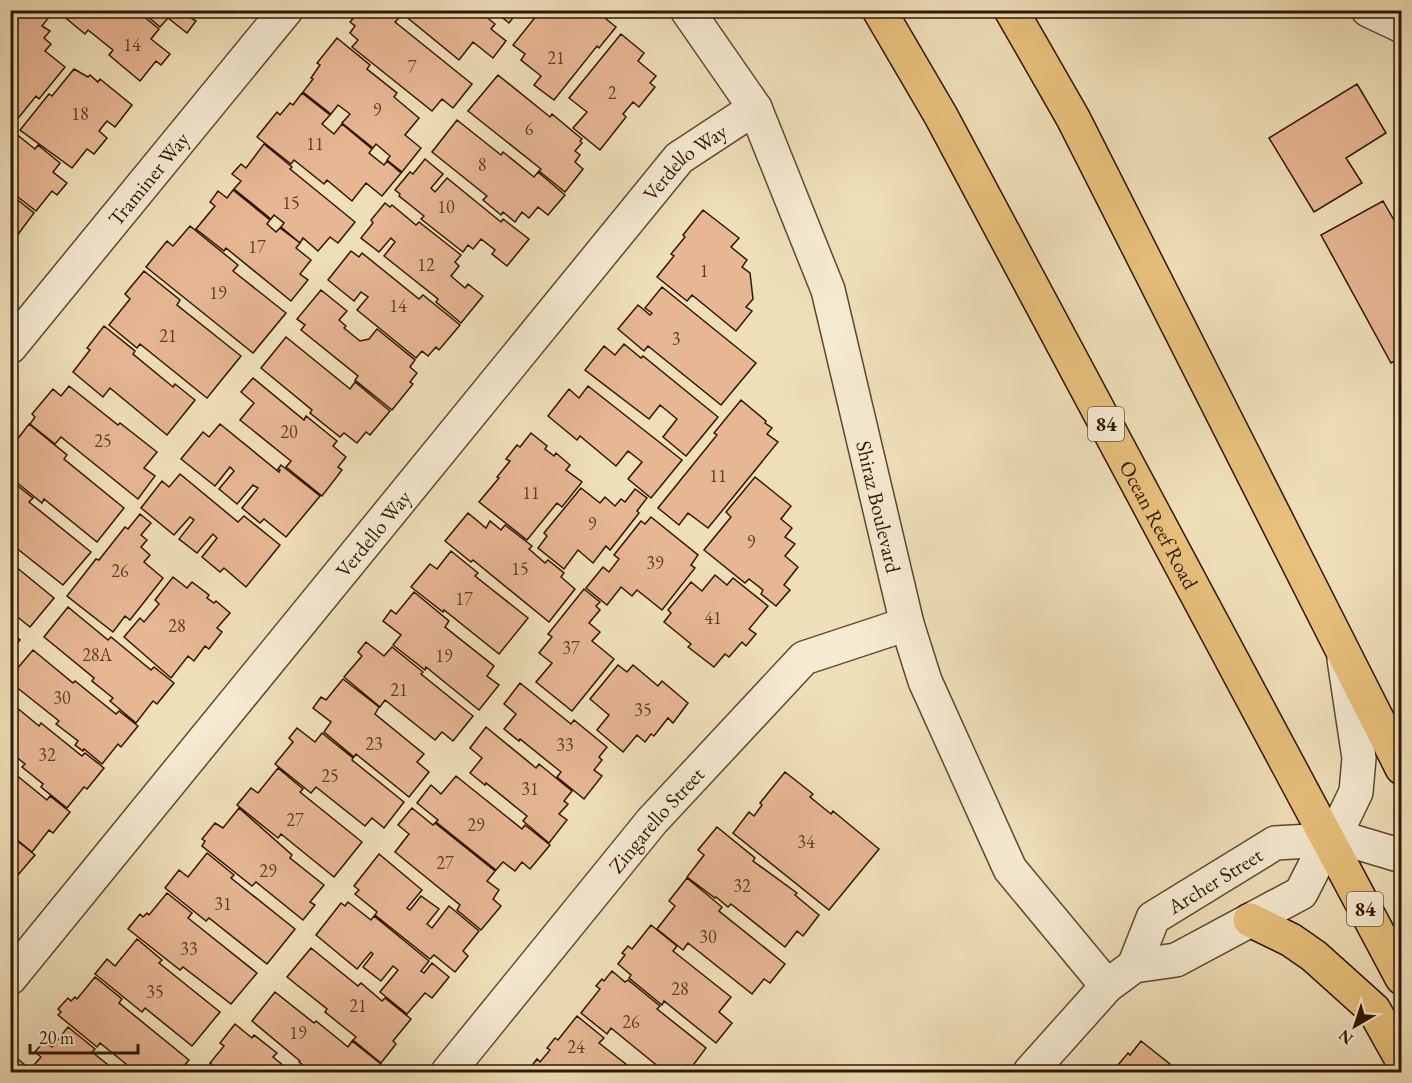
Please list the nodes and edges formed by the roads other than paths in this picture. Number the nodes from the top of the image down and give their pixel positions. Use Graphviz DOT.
graph roads {
  1 [pos="286,10"];
  2 [pos="687,10"];
  3 [pos="879,10"];
  4 [pos="1011,10"];
  5 [pos="1368,10"];
  6 [pos="1401,26"];
  7 [pos="755,108"];
  8 [pos="10,347"];
  9 [pos="907,624"];
  10 [pos="1343,652"];
  11 [pos="1401,768"];
  12 [pos="1328,840"];
  13 [pos="1401,856"];
  14 [pos="1250,920"];
  15 [pos="1134,966"];
  16 [pos="10,978"];
  17 [pos="1401,978"];
  18 [pos="1107,986"];
  19 [pos="1401,1060"];
  20 [pos="448,1072"];
  21 [pos="1030,1072"];
  1 -- 8 [label="street, Traminer Way"];
  2 -- 7 [label="street, Shiraz Boulevard"];
  3 -- 12 [label="main road, Ocean Reef Road / 84"];
  4 -- 10 [label="main road"];
  5 -- 6 [label="street"];
  7 -- 9 [label="street, Shiraz Boulevard"];
  7 -- 16 [label="street, Verdello Way"];
  9 -- 18 [label="street, Shiraz Boulevard"];
  9 -- 20 [label="street, Zingarello Street"];
  10 -- 11 [label="main road"];
  10 -- 12 [label="street"];
  12 -- 13 [label="street, Archer Street"];
  12 -- 14 [label="street"];
  12 -- 15 [label="street, Archer Street"];
  12 -- 17 [label="main road, Ocean Reef Road / 84"];
  14 -- 15 [label="street"];
  14 -- 19 [label="main road"];
  15 -- 18 [label="street"];
  18 -- 21 [label="street"];
}
